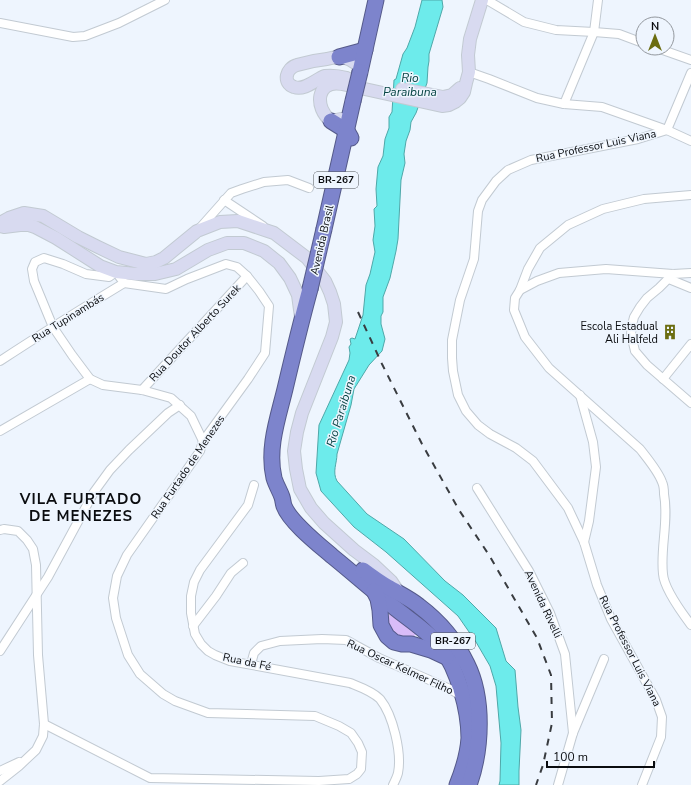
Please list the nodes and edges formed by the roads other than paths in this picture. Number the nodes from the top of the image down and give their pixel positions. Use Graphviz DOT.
graph roads {
  1 [pos="165,0"];
  2 [pos="376,0"];
  3 [pos="482,0"];
  4 [pos="487,0"];
  5 [pos="598,0"];
  6 [pos="0,23"];
  7 [pos="594,32"];
  8 [pos="635,40"];
  9 [pos="365,50"];
  10 [pos="675,54"];
  11 [pos="339,57"];
  12 [pos="691,60"];
  13 [pos="361,70"];
  14 [pos="691,73"];
  15 [pos="467,78"];
  16 [pos="378,88"];
  17 [pos="564,104"];
  18 [pos="352,106"];
  19 [pos="332,121"];
  20 [pos="667,130"];
  21 [pos="347,131"];
  22 [pos="691,141"];
  23 [pos="309,188"];
  24 [pos="691,195"];
  25 [pos="224,200"];
  26 [pos="0,223"];
  27 [pos="0,226"];
  28 [pos="197,231"];
  29 [pos="274,233"];
  30 [pos="86,241"];
  31 [pos="66,245"];
  32 [pos="119,257"];
  33 [pos="116,272"];
  34 [pos="691,273"];
  35 [pos="247,276"];
  36 [pos="671,276"];
  37 [pos="124,283"];
  38 [pos="691,288"];
  39 [pos="520,290"];
  40 [pos="301,321"];
  41 [pos="54,326"];
  42 [pos="691,344"];
  43 [pos="0,360"];
  44 [pos="663,378"];
  45 [pos="90,379"];
  46 [pos="142,390"];
  47 [pos="580,395"];
  48 [pos="691,403"];
  49 [pos="180,405"];
  50 [pos="0,431"];
  51 [pos="203,441"];
  52 [pos="254,485"];
  53 [pos="477,488"];
  54 [pos="0,530"];
  55 [pos="584,542"];
  56 [pos="331,550"];
  57 [pos="243,563"];
  58 [pos="374,592"];
  59 [pos="37,595"];
  60 [pos="394,599"];
  61 [pos="418,605"];
  62 [pos="381,620"];
  63 [pos="691,624"];
  64 [pos="193,626"];
  65 [pos="424,631"];
  66 [pos="411,644"];
  67 [pos="0,651"];
  68 [pos="446,657"];
  69 [pos="604,659"];
  70 [pos="251,664"];
  71 [pos="464,698"];
  72 [pos="44,724"];
  73 [pos="573,733"];
  74 [pos="28,758"];
  75 [pos="0,771"];
  76 [pos="0,781"];
  77 [pos="393,785"];
  78 [pos="457,785"];
  79 [pos="469,785"];
  80 [pos="558,785"];
  81 [pos="642,785"];
  1 -- 6 [label="street"];
  2 -- 9 [label="highway"];
  3 -- 15 [label="main road"];
  4 -- 7 [label="street"];
  5 -- 7 [label="street"];
  7 -- 8 [label="street"];
  7 -- 17 [label="street"];
  9 -- 11 [label="highway"];
  9 -- 13 [label="highway"];
  10 -- 12 [label="street"];
  11 -- 13 [label="main road"];
  11 -- 16 [label="main road"];
  13 -- 18 [label="highway, bridge"];
  14 -- 20 [label="street"];
  15 -- 16 [label="main road"];
  15 -- 17 [label="street"];
  16 -- 19 [label="main road"];
  17 -- 20 [label="street"];
  18 -- 19 [label="main road"];
  18 -- 21 [label="highway"];
  19 -- 21 [label="highway"];
  20 -- 22 [label="street"];
  20 -- 55 [label="street, Rua Professor Luis Viana"];
  21 -- 40 [label="highway, Avenida Brasil / BR-267, bridge"];
  23 -- 25 [label="street"];
  24 -- 39 [label="street"];
  25 -- 28 [label="street"];
  25 -- 29 [label="street"];
  26 -- 30 [label="main road"];
  27 -- 31 [label="main road"];
  28 -- 29 [label="main road"];
  28 -- 32 [label="main road"];
  29 -- 60 [label="main road"];
  30 -- 31 [label="main road"];
  30 -- 32 [label="main road"];
  31 -- 33 [label="main road"];
  32 -- 33 [label="main road"];
  33 -- 37 [label="street"];
  33 -- 40 [label="main road"];
  33 -- 41 [label="street"];
  34 -- 36 [label="street"];
  35 -- 37 [label="street, Rua Furtado de Menezes"];
  35 -- 46 [label="street, Rua Doutor Alberto Surek"];
  35 -- 51 [label="street, Rua Furtado de Menezes"];
  36 -- 38 [label="street"];
  36 -- 39 [label="street"];
  36 -- 44 [label="street"];
  37 -- 41 [label="street, Rua Tupinambás"];
  39 -- 47 [label="street"];
  40 -- 56 [label="highway, BR-267"];
  41 -- 43 [label="street, Rua Tupinambás"];
  41 -- 45 [label="street"];
  42 -- 44 [label="street"];
  44 -- 48 [label="street"];
  45 -- 46 [label="street"];
  45 -- 50 [label="street"];
  46 -- 49 [label="street"];
  47 -- 55 [label="street"];
  47 -- 63 [label="street"];
  49 -- 51 [label="street"];
  49 -- 59 [label="street"];
  51 -- 72 [label="street, Rua Furtado de Menezes"];
  52 -- 64 [label="street, Rua da Fé"];
  53 -- 73 [label="street, Avenida Rivelli"];
  54 -- 59 [label="street"];
  55 -- 81 [label="street, Rua Professor Luis Viana"];
  56 -- 58 [label="highway, BR-267"];
  56 -- 60 [label="highway, BR-267"];
  57 -- 64 [label="street"];
  58 -- 60 [label="highway, BR-267"];
  58 -- 62 [label="highway"];
  59 -- 67 [label="street"];
  59 -- 72 [label="street"];
  60 -- 61 [label="highway, BR-267"];
  60 -- 62 [label="highway"];
  60 -- 65 [label="highway, BR-267"];
  61 -- 65 [label="highway, BR-267"];
  61 -- 79 [label="highway, BR-267"];
  62 -- 66 [label="highway"];
  64 -- 70 [label="street, Rua da Fé"];
  65 -- 66 [label="highway, BR-267"];
  65 -- 68 [label="highway, BR-267"];
  66 -- 68 [label="highway"];
  68 -- 71 [label="highway, BR-267"];
  69 -- 73 [label="street"];
  70 -- 71 [label="street, Rua Oscar Kelmer Filho"];
  70 -- 77 [label="street, Rua da Fé"];
  71 -- 78 [label="highway, BR-267"];
  72 -- 74 [label="street"];
  73 -- 80 [label="street"];
  74 -- 75 [label="street"];
  74 -- 76 [label="street"];
}
